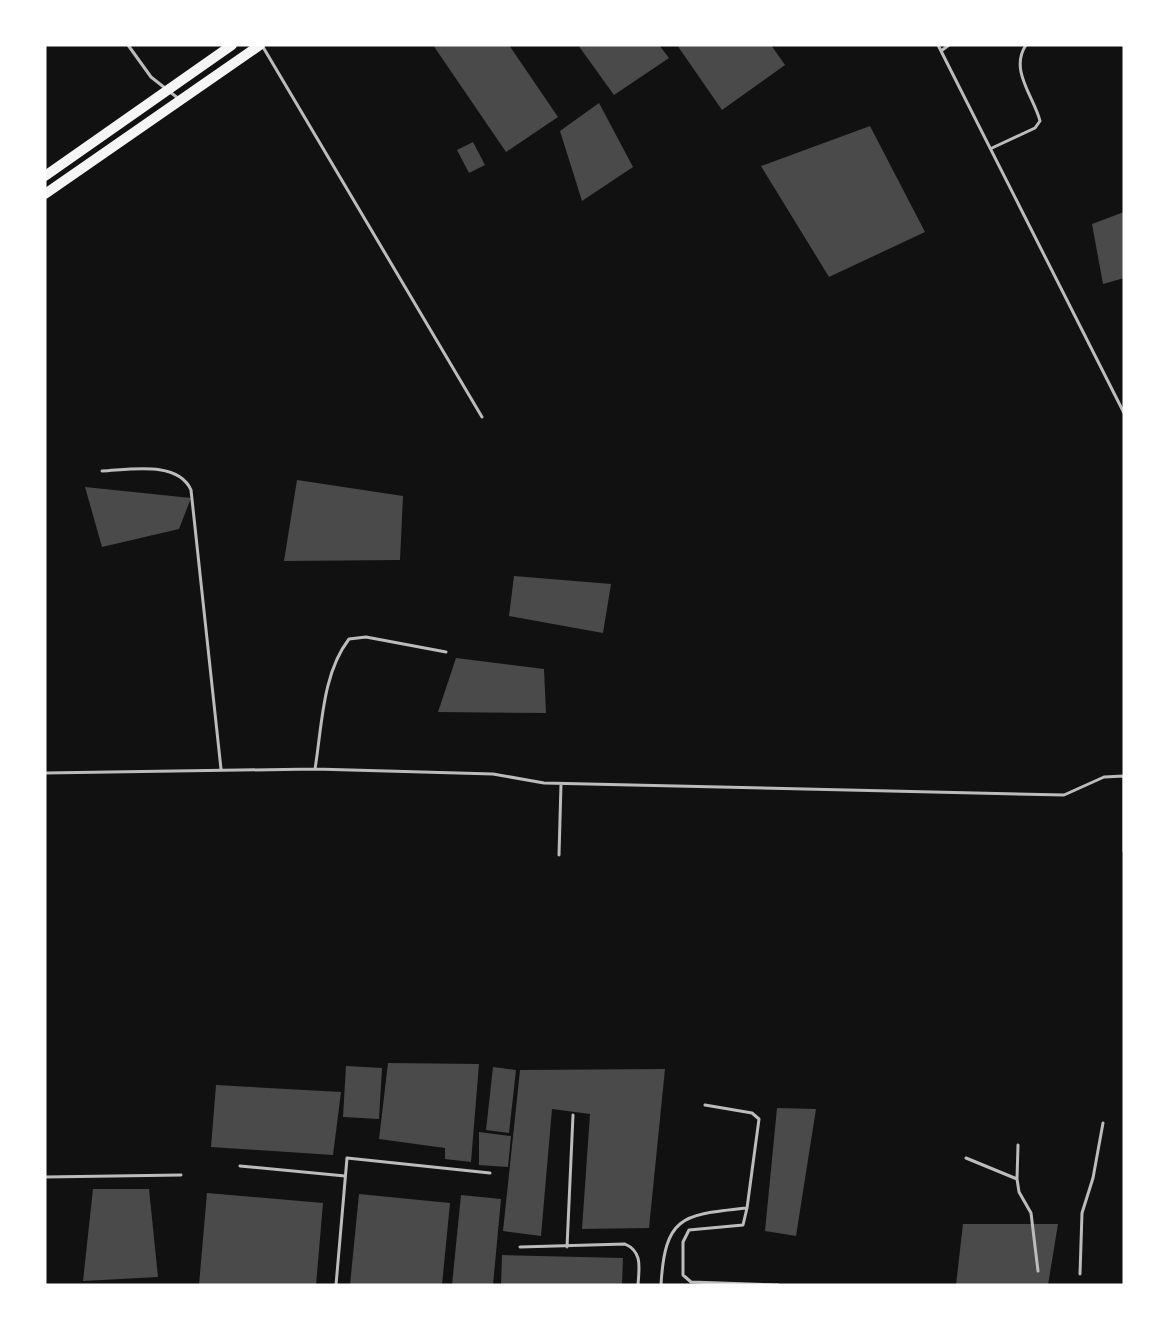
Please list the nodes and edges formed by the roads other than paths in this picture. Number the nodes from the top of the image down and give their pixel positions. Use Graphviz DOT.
graph roads {
  1 [pos="128,45"];
  2 [pos="232,45"];
  3 [pos="261,45"];
  4 [pos="938,45"];
  5 [pos="950,45"];
  6 [pos="1026,45"];
  7 [pos="941,51"];
  8 [pos="169,90"];
  9 [pos="180,100"];
  10 [pos="992,148"];
  11 [pos="45,176"];
  12 [pos="45,194"];
  13 [pos="1124,413"];
  14 [pos="482,417"];
  15 [pos="102,471"];
  16 [pos="446,652"];
  17 [pos="315,769"];
  18 [pos="221,770"];
  19 [pos="45,773"];
  20 [pos="1124,776"];
  21 [pos="561,784"];
  22 [pos="1124,851"];
  23 [pos="560,855"];
  24 [pos="705,1105"];
  25 [pos="573,1115"];
  26 [pos="1103,1123"];
  27 [pos="1018,1145"];
  28 [pos="966,1158"];
  29 [pos="240,1166"];
  30 [pos="490,1173"];
  31 [pos="181,1174"];
  32 [pos="345,1176"];
  33 [pos="45,1178"];
  34 [pos="1017,1179"];
  35 [pos="747,1208"];
  36 [pos="520,1247"];
  37 [pos="567,1248"];
  38 [pos="1038,1271"];
  39 [pos="1080,1274"];
  40 [pos="336,1285"];
  41 [pos="638,1285"];
  42 [pos="661,1285"];
  43 [pos="778,1285"];
  1 -- 8 [label="lane"];
  2 -- 8 [label="main road"];
  3 -- 9 [label="main road"];
  3 -- 14 [label="lane"];
  4 -- 7 [label="lane"];
  5 -- 7 [label="lane"];
  6 -- 10 [label="lane"];
  7 -- 10 [label="lane"];
  8 -- 9 [label="lane"];
  8 -- 11 [label="main road"];
  9 -- 12 [label="main road"];
  10 -- 13 [label="lane"];
  15 -- 18 [label="lane"];
  16 -- 17 [label="lane"];
  17 -- 18 [label="lane"];
  17 -- 21 [label="lane"];
  18 -- 19 [label="lane"];
  20 -- 21 [label="lane"];
  20 -- 22 [label="lane"];
  21 -- 23 [label="lane"];
  24 -- 35 [label="lane"];
  25 -- 37 [label="lane"];
  26 -- 39 [label="lane"];
  27 -- 34 [label="lane"];
  28 -- 34 [label="lane"];
  29 -- 32 [label="lane"];
  30 -- 32 [label="lane"];
  31 -- 33 [label="lane"];
  32 -- 40 [label="lane"];
  34 -- 38 [label="lane"];
  35 -- 42 [label="lane"];
  35 -- 43 [label="lane"];
  36 -- 37 [label="lane"];
  37 -- 41 [label="lane"];
}
